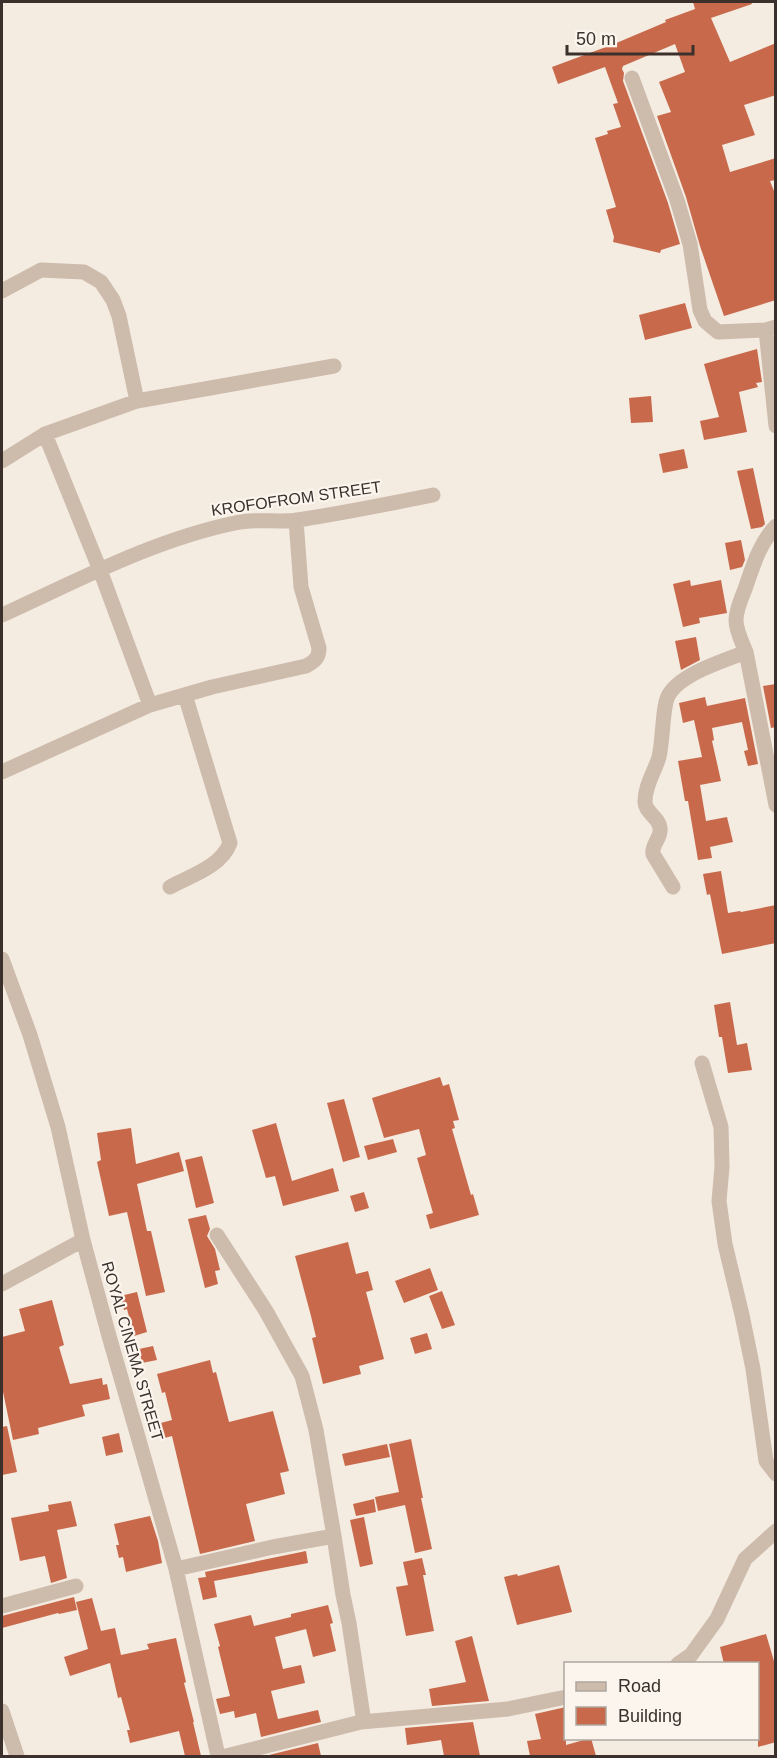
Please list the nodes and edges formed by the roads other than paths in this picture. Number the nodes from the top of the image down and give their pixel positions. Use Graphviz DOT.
graph roads {
  1 [pos="632,78"];
  2 [pos="2,291"];
  3 [pos="771,328"];
  4 [pos="334,366"];
  5 [pos="137,401"];
  6 [pos="776,426"];
  7 [pos="45,434"];
  8 [pos="2,461"];
  9 [pos="433,495"];
  10 [pos="296,520"];
  11 [pos="776,526"];
  12 [pos="100,570"];
  13 [pos="2,615"];
  14 [pos="746,652"];
  15 [pos="185,695"];
  16 [pos="150,705"];
  17 [pos="2,772"];
  18 [pos="776,805"];
  19 [pos="170,887"];
  20 [pos="674,887"];
  21 [pos="2,959"];
  22 [pos="702,1064"];
  23 [pos="218,1235"];
  24 [pos="83,1239"];
  25 [pos="2,1284"];
  26 [pos="776,1474"];
  27 [pos="776,1531"];
  28 [pos="334,1536"];
  29 [pos="176,1569"];
  30 [pos="76,1586"];
  31 [pos="2,1606"];
  32 [pos="681,1662"];
  33 [pos="564,1697"];
  34 [pos="2,1712"];
  35 [pos="361,1722"];
  36 [pos="17,1756"];
  37 [pos="218,1756"];
  38 [pos="226,1756"];
  1 -- 3 [label="street"];
  2 -- 5 [label="street"];
  3 -- 6 [label="street"];
  4 -- 5 [label="street"];
  5 -- 7 [label="street"];
  7 -- 8 [label="street"];
  7 -- 12 [label="street"];
  9 -- 10 [label="street, KROFOFROM STREET"];
  10 -- 12 [label="street, KROFOFROM STREET"];
  10 -- 15 [label="street"];
  11 -- 14 [label="street"];
  12 -- 13 [label="street, KROFOFROM STREET"];
  12 -- 16 [label="street"];
  14 -- 18 [label="street"];
  14 -- 20 [label="street"];
  15 -- 16 [label="street"];
  15 -- 19 [label="street"];
  16 -- 17 [label="street"];
  21 -- 24 [label="street, ROYAL CINEMA STREET"];
  22 -- 26 [label="street"];
  23 -- 28 [label="street"];
  24 -- 25 [label="street"];
  24 -- 29 [label="street, ROYAL CINEMA STREET"];
  27 -- 32 [label="street"];
  28 -- 29 [label="street"];
  28 -- 35 [label="street"];
  29 -- 37 [label="street, ROYAL CINEMA STREET"];
  30 -- 31 [label="street"];
  33 -- 35 [label="street"];
  34 -- 36 [label="street"];
  35 -- 38 [label="street"];
}
